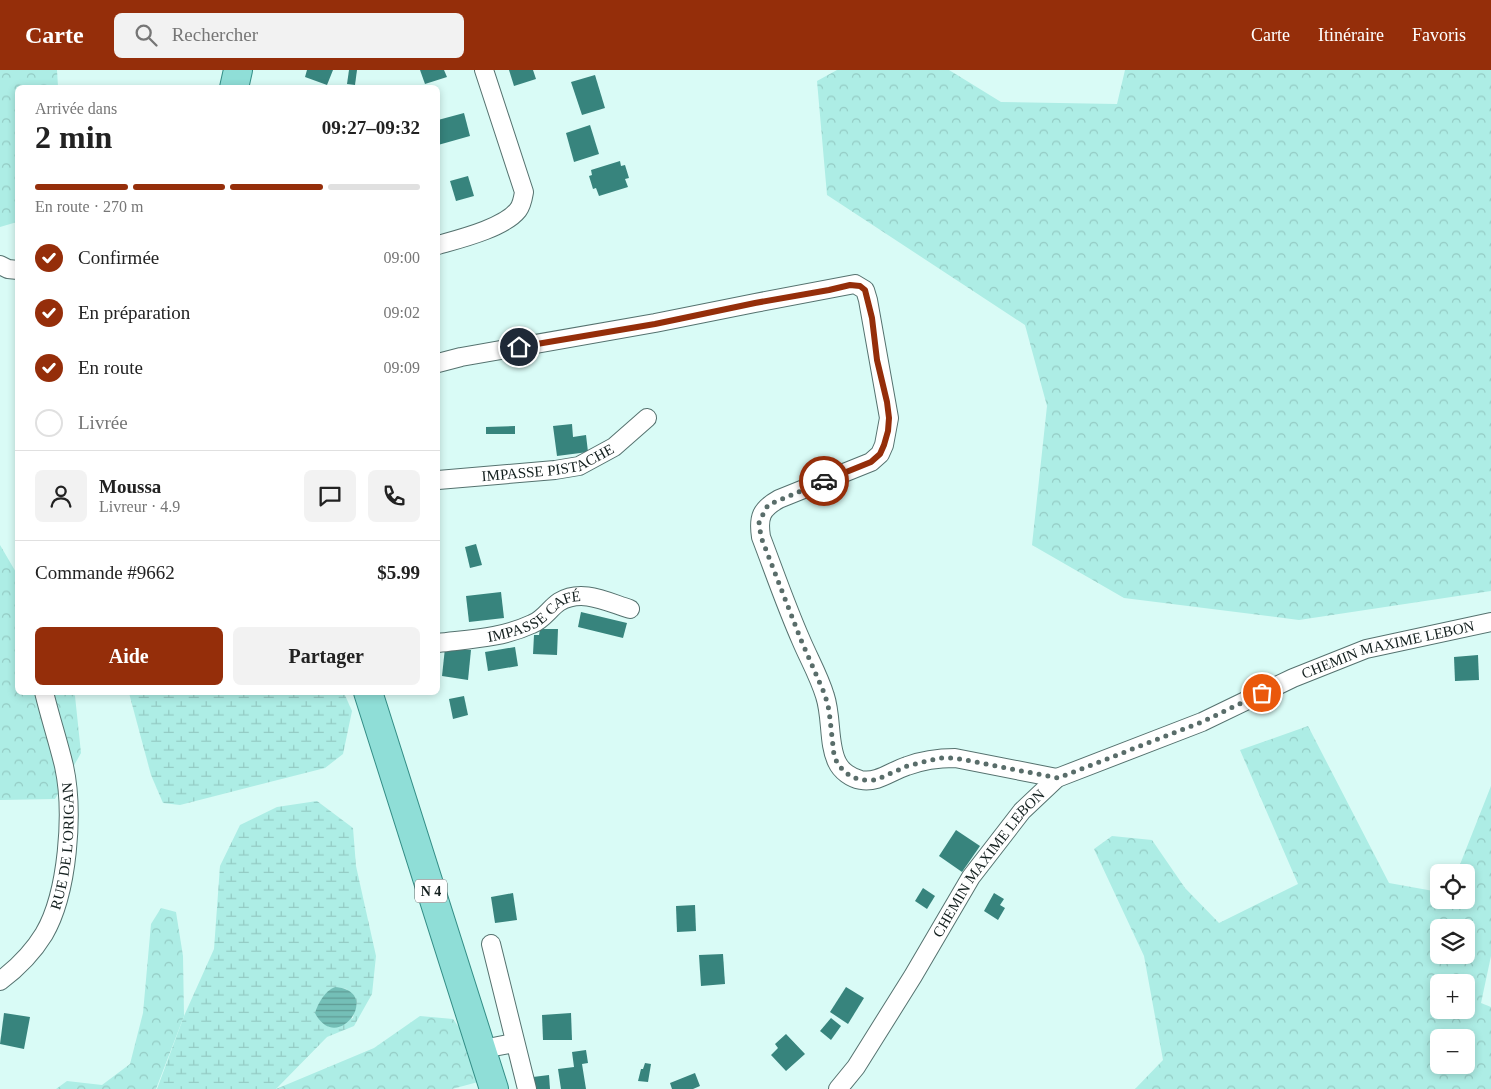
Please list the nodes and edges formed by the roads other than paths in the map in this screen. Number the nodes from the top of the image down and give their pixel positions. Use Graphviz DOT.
graph roads {
  1 [pos="238,70"];
  2 [pos="484,70"];
  3 [pos="235,85"];
  4 [pos="440,244"];
  5 [pos="0,265"];
  6 [pos="15,270"];
  7 [pos="440,362"];
  8 [pos="647,418"];
  9 [pos="440,480"];
  10 [pos="630,609"];
  11 [pos="1491,622"];
  12 [pos="440,643"];
  13 [pos="45,695"];
  14 [pos="369,695"];
  15 [pos="1058,778"];
  16 [pos="491,944"];
  17 [pos="0,982"];
  18 [pos="514,1043"];
  19 [pos="483,1049"];
  20 [pos="494,1089"];
  21 [pos="527,1089"];
  22 [pos="838,1089"];
  1 -- 3 [label="main road"];
  2 -- 4 [label="street"];
  5 -- 6 [label="street"];
  7 -- 15 [label="street"];
  8 -- 9 [label="street, IMPASSE PISTACHE"];
  10 -- 12 [label="street, IMPASSE CAFÉ"];
  11 -- 15 [label="street, CHEMIN MAXIME LEBON"];
  13 -- 17 [label="street, RUE DE L'ORIGAN"];
  14 -- 19 [label="main road, N 4"];
  15 -- 22 [label="street, CHEMIN MAXIME LEBON"];
  16 -- 18 [label="street"];
  18 -- 19 [label="street"];
  18 -- 21 [label="street"];
  19 -- 20 [label="main road, N 4"];
}
